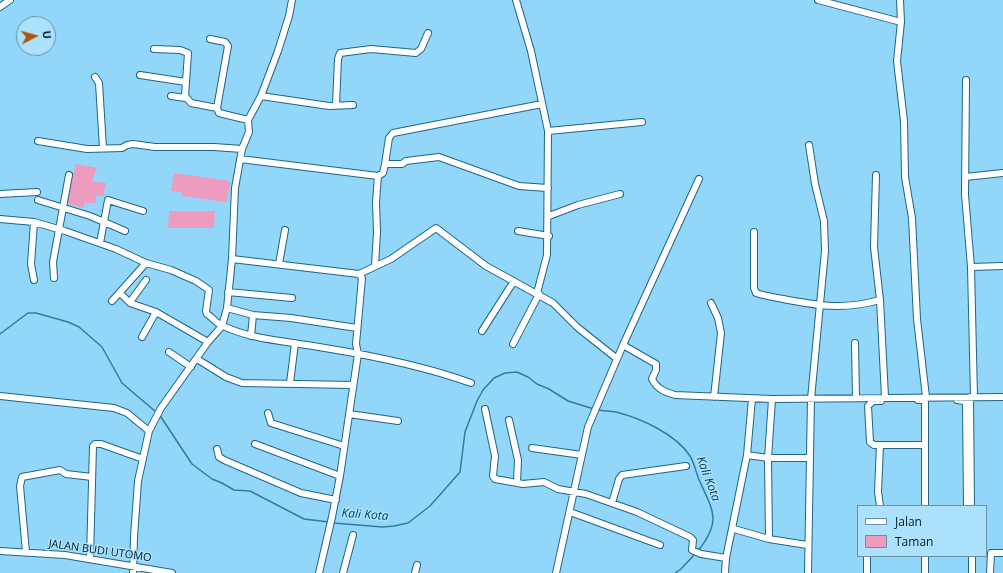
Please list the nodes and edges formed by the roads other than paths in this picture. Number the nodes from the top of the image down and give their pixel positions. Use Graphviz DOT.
graph roads {
  1 [pos="10,0"];
  2 [pos="292,0"];
  3 [pos="516,0"];
  4 [pos="818,0"];
  5 [pos="900,0"];
  6 [pos="0,7"];
  7 [pos="901,22"];
  8 [pos="428,33"];
  9 [pos="210,39"];
  10 [pos="154,49"];
  11 [pos="140,75"];
  12 [pos="95,77"];
  13 [pos="966,80"];
  14 [pos="186,82"];
  15 [pos="171,96"];
  16 [pos="262,96"];
  17 [pos="186,98"];
  18 [pos="542,104"];
  19 [pos="336,105"];
  20 [pos="353,105"];
  21 [pos="217,108"];
  22 [pos="248,120"];
  23 [pos="642,122"];
  24 [pos="548,131"];
  25 [pos="38,141"];
  26 [pos="809,145"];
  27 [pos="103,148"];
  28 [pos="242,149"];
  29 [pos="240,159"];
  30 [pos="385,164"];
  31 [pos="1003,173"];
  32 [pos="69,175"];
  33 [pos="876,175"];
  34 [pos="378,176"];
  35 [pos="965,176"];
  36 [pos="699,179"];
  37 [pos="548,188"];
  38 [pos="36,192"];
  39 [pos="0,194"];
  40 [pos="620,194"];
  41 [pos="38,200"];
  42 [pos="63,206"];
  43 [pos="143,211"];
  44 [pos="549,216"];
  45 [pos="0,219"];
  46 [pos="34,222"];
  47 [pos="104,223"];
  48 [pos="59,230"];
  49 [pos="285,230"];
  50 [pos="125,231"];
  51 [pos="518,231"];
  52 [pos="754,232"];
  53 [pos="548,236"];
  54 [pos="100,244"];
  55 [pos="232,259"];
  56 [pos="146,263"];
  57 [pos="279,264"];
  58 [pos="375,266"];
  59 [pos="1003,266"];
  60 [pos="970,267"];
  61 [pos="359,274"];
  62 [pos="54,278"];
  63 [pos="34,280"];
  64 [pos="146,280"];
  65 [pos="514,281"];
  66 [pos="228,292"];
  67 [pos="120,293"];
  68 [pos="538,294"];
  69 [pos="292,298"];
  70 [pos="880,300"];
  71 [pos="112,301"];
  72 [pos="130,302"];
  73 [pos="711,303"];
  74 [pos="819,306"];
  75 [pos="228,308"];
  76 [pos="156,312"];
  77 [pos="253,315"];
  78 [pos="222,326"];
  79 [pos="357,328"];
  80 [pos="482,331"];
  81 [pos="251,336"];
  82 [pos="142,337"];
  83 [pos="208,342"];
  84 [pos="295,343"];
  85 [pos="855,343"];
  86 [pos="513,344"];
  87 [pos="623,345"];
  88 [pos="169,352"];
  89 [pos="358,354"];
  90 [pos="616,358"];
  91 [pos="196,359"];
  92 [pos="191,367"];
  93 [pos="290,383"];
  94 [pos="471,383"];
  95 [pos="353,385"];
  96 [pos="0,396"];
  97 [pos="714,397"];
  98 [pos="856,397"];
  99 [pos="885,397"];
  100 [pos="926,397"];
  101 [pos="972,397"];
  102 [pos="1003,397"];
  103 [pos="752,399"];
  104 [pos="772,399"];
  105 [pos="811,399"];
  106 [pos="925,406"];
  107 [pos="485,409"];
  108 [pos="268,413"];
  109 [pos="349,414"];
  110 [pos="509,420"];
  111 [pos="398,421"];
  112 [pos="149,431"];
  113 [pos="255,444"];
  114 [pos="880,445"];
  115 [pos="925,445"];
  116 [pos="344,446"];
  117 [pos="532,448"];
  118 [pos="217,449"];
  119 [pos="582,455"];
  120 [pos="747,455"];
  121 [pos="768,458"];
  122 [pos="809,458"];
  123 [pos="143,459"];
  124 [pos="686,466"];
  125 [pos="340,476"];
  126 [pos="92,477"];
  127 [pos="517,482"];
  128 [pos="574,491"];
  129 [pos="336,500"];
  130 [pos="612,503"];
  131 [pos="880,505"];
  132 [pos="925,505"];
  133 [pos="967,505"];
  134 [pos="971,505"];
  135 [pos="570,512"];
  136 [pos="734,529"];
  137 [pos="353,534"];
  138 [pos="768,539"];
  139 [pos="660,545"];
  140 [pos="808,545"];
  141 [pos="0,551"];
  142 [pos="26,552"];
  143 [pos="1003,553"];
  144 [pos="867,557"];
  145 [pos="925,557"];
  146 [pos="972,557"];
  147 [pos="90,558"];
  148 [pos="726,558"];
  149 [pos="133,565"];
  150 [pos="416,565"];
  151 [pos="133,573"];
  152 [pos="172,573"];
  153 [pos="319,573"];
  154 [pos="343,573"];
  155 [pos="415,573"];
  156 [pos="556,573"];
  157 [pos="725,573"];
  158 [pos="808,573"];
  159 [pos="867,573"];
  160 [pos="926,573"];
  161 [pos="972,573"];
  162 [pos="990,573"];
  1 -- 6 [label="street"];
  2 -- 16 [label="street"];
  3 -- 18 [label="street"];
  4 -- 7 [label="street"];
  5 -- 7 [label="street"];
  7 -- 100 [label="street"];
  8 -- 19 [label="street"];
  9 -- 21 [label="street"];
  10 -- 14 [label="street"];
  11 -- 14 [label="street"];
  12 -- 27 [label="street"];
  13 -- 35 [label="street"];
  14 -- 17 [label="street"];
  15 -- 17 [label="street"];
  16 -- 19 [label="street"];
  16 -- 22 [label="street"];
  17 -- 21 [label="street"];
  18 -- 24 [label="street"];
  18 -- 30 [label="street"];
  19 -- 20 [label="street"];
  21 -- 22 [label="street"];
  22 -- 28 [label="street"];
  23 -- 24 [label="street"];
  24 -- 37 [label="street"];
  25 -- 27 [label="street"];
  26 -- 74 [label="street"];
  27 -- 28 [label="street"];
  28 -- 29 [label="street"];
  29 -- 34 [label="street"];
  29 -- 55 [label="street"];
  30 -- 34 [label="street"];
  30 -- 37 [label="street"];
  31 -- 35 [label="street"];
  32 -- 42 [label="street"];
  33 -- 70 [label="street"];
  34 -- 58 [label="street"];
  35 -- 60 [label="street"];
  36 -- 87 [label="street"];
  37 -- 44 [label="street"];
  38 -- 39 [label="street"];
  40 -- 44 [label="street"];
  41 -- 42 [label="street"];
  42 -- 47 [label="street"];
  42 -- 48 [label="street"];
  43 -- 47 [label="street"];
  44 -- 53 [label="street"];
  45 -- 46 [label="street"];
  46 -- 48 [label="street"];
  46 -- 63 [label="street"];
  47 -- 50 [label="street"];
  47 -- 54 [label="street"];
  48 -- 54 [label="street"];
  48 -- 62 [label="street"];
  49 -- 57 [label="street"];
  51 -- 53 [label="street"];
  52 -- 74 [label="street"];
  53 -- 68 [label="street"];
  54 -- 56 [label="street"];
  55 -- 57 [label="street"];
  55 -- 66 [label="street"];
  56 -- 67 [label="street"];
  56 -- 78 [label="street"];
  57 -- 61 [label="street"];
  58 -- 61 [label="street"];
  58 -- 65 [label="street"];
  59 -- 60 [label="street"];
  60 -- 101 [label="street"];
  61 -- 79 [label="street"];
  64 -- 72 [label="street"];
  65 -- 68 [label="street"];
  65 -- 80 [label="street"];
  66 -- 69 [label="street"];
  66 -- 75 [label="street"];
  67 -- 71 [label="street"];
  67 -- 72 [label="street"];
  68 -- 86 [label="street"];
  68 -- 90 [label="street"];
  70 -- 74 [label="street"];
  70 -- 99 [label="street"];
  72 -- 76 [label="street"];
  73 -- 97 [label="street"];
  74 -- 105 [label="street"];
  75 -- 77 [label="street"];
  75 -- 78 [label="street"];
  76 -- 82 [label="street"];
  76 -- 83 [label="street"];
  77 -- 79 [label="street"];
  77 -- 81 [label="street"];
  78 -- 81 [label="street"];
  78 -- 83 [label="street"];
  79 -- 89 [label="street"];
  81 -- 84 [label="street"];
  83 -- 91 [label="street"];
  84 -- 89 [label="street"];
  84 -- 93 [label="street"];
  85 -- 98 [label="street"];
  87 -- 90 [label="street"];
  87 -- 97 [label="street"];
  88 -- 92 [label="street"];
  89 -- 94 [label="street"];
  89 -- 95 [label="street"];
  90 -- 119 [label="street"];
  91 -- 92 [label="street"];
  91 -- 93 [label="street"];
  92 -- 112 [label="street"];
  93 -- 95 [label="street"];
  95 -- 109 [label="street"];
  96 -- 112 [label="street"];
  97 -- 103 [label="street"];
  98 -- 99 [label="street"];
  98 -- 105 [label="street"];
  99 -- 100 [label="street"];
  100 -- 101 [label="street"];
  101 -- 102 [label="street"];
  101 -- 134 [label="street"];
  103 -- 104 [label="street"];
  103 -- 120 [label="street"];
  104 -- 105 [label="street"];
  104 -- 121 [label="street"];
  105 -- 122 [label="street"];
  106 -- 114 [label="street"];
  106 -- 115 [label="street"];
  106 -- 133 [label="street"];
  107 -- 127 [label="street"];
  108 -- 116 [label="street"];
  109 -- 111 [label="street"];
  109 -- 116 [label="street"];
  110 -- 127 [label="street"];
  112 -- 123 [label="street"];
  113 -- 125 [label="street"];
  114 -- 115 [label="street"];
  114 -- 131 [label="street"];
  115 -- 132 [label="street"];
  116 -- 125 [label="street"];
  117 -- 119 [label="street"];
  118 -- 129 [label="street"];
  119 -- 128 [label="street"];
  120 -- 121 [label="street"];
  120 -- 136 [label="street"];
  121 -- 122 [label="street"];
  121 -- 138 [label="street"];
  122 -- 140 [label="street"];
  123 -- 126 [label="street"];
  123 -- 149 [label="street"];
  124 -- 130 [label="street"];
  125 -- 129 [label="street"];
  126 -- 142 [label="street"];
  126 -- 147 [label="street"];
  127 -- 128 [label="street"];
  128 -- 130 [label="street"];
  128 -- 135 [label="street"];
  129 -- 153 [label="street"];
  130 -- 148 [label="street"];
  135 -- 139 [label="street"];
  135 -- 156 [label="street"];
  136 -- 138 [label="street"];
  136 -- 148 [label="street"];
  137 -- 154 [label="street"];
  138 -- 140 [label="street"];
  140 -- 158 [label="street"];
  141 -- 142 [label="street, JALAN BUDI UTOMO"];
  142 -- 147 [label="street, JALAN BUDI UTOMO"];
  143 -- 162 [label="street"];
  144 -- 159 [label="street"];
  145 -- 160 [label="street"];
  146 -- 161 [label="street"];
  147 -- 149 [label="street, JALAN BUDI UTOMO"];
  148 -- 157 [label="street"];
  149 -- 151 [label="street"];
  149 -- 152 [label="street, JALAN BUDI UTOMO"];
  150 -- 155 [label="street"];
}
